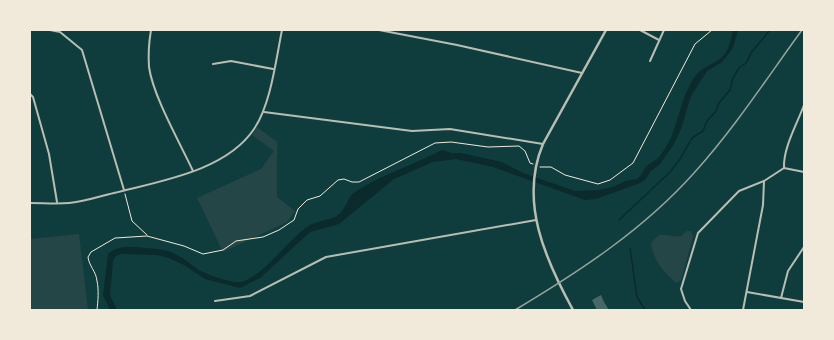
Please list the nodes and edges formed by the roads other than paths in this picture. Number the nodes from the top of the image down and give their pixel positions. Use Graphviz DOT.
graph roads {
  1 [pos="50,30"];
  2 [pos="151,30"];
  3 [pos="282,30"];
  4 [pos="379,30"];
  5 [pos="606,30"];
  6 [pos="640,30"];
  7 [pos="664,30"];
  8 [pos="659,40"];
  9 [pos="650,61"];
  10 [pos="214,64"];
  11 [pos="273,69"];
  12 [pos="584,73"];
  13 [pos="30,94"];
  14 [pos="804,105"];
  15 [pos="264,112"];
  16 [pos="543,144"];
  17 [pos="784,168"];
  18 [pos="193,172"];
  19 [pos="804,172"];
  20 [pos="764,181"];
  21 [pos="124,190"];
  22 [pos="57,202"];
  23 [pos="30,203"];
  24 [pos="536,220"];
  25 [pos="804,247"];
  26 [pos="747,292"];
  27 [pos="782,298"];
  28 [pos="215,301"];
  29 [pos="804,302"];
  30 [pos="573,310"];
  31 [pos="691,310"];
  32 [pos="743,310"];
  1 -- 21 [label="street"];
  2 -- 18 [label="street"];
  3 -- 11 [label="street"];
  4 -- 12 [label="street"];
  5 -- 12 [label="street"];
  6 -- 8 [label="street"];
  7 -- 8 [label="street"];
  8 -- 9 [label="street"];
  10 -- 11 [label="street"];
  11 -- 15 [label="street"];
  12 -- 16 [label="street"];
  13 -- 22 [label="street"];
  14 -- 17 [label="street"];
  15 -- 16 [label="street"];
  15 -- 18 [label="street"];
  16 -- 24 [label="street"];
  17 -- 19 [label="street"];
  17 -- 20 [label="street"];
  18 -- 21 [label="street"];
  20 -- 26 [label="street"];
  20 -- 31 [label="street"];
  21 -- 22 [label="street"];
  22 -- 23 [label="street"];
  24 -- 28 [label="street"];
  24 -- 30 [label="street"];
  25 -- 27 [label="street"];
  26 -- 27 [label="street"];
  26 -- 32 [label="street"];
  27 -- 29 [label="street"];
}
